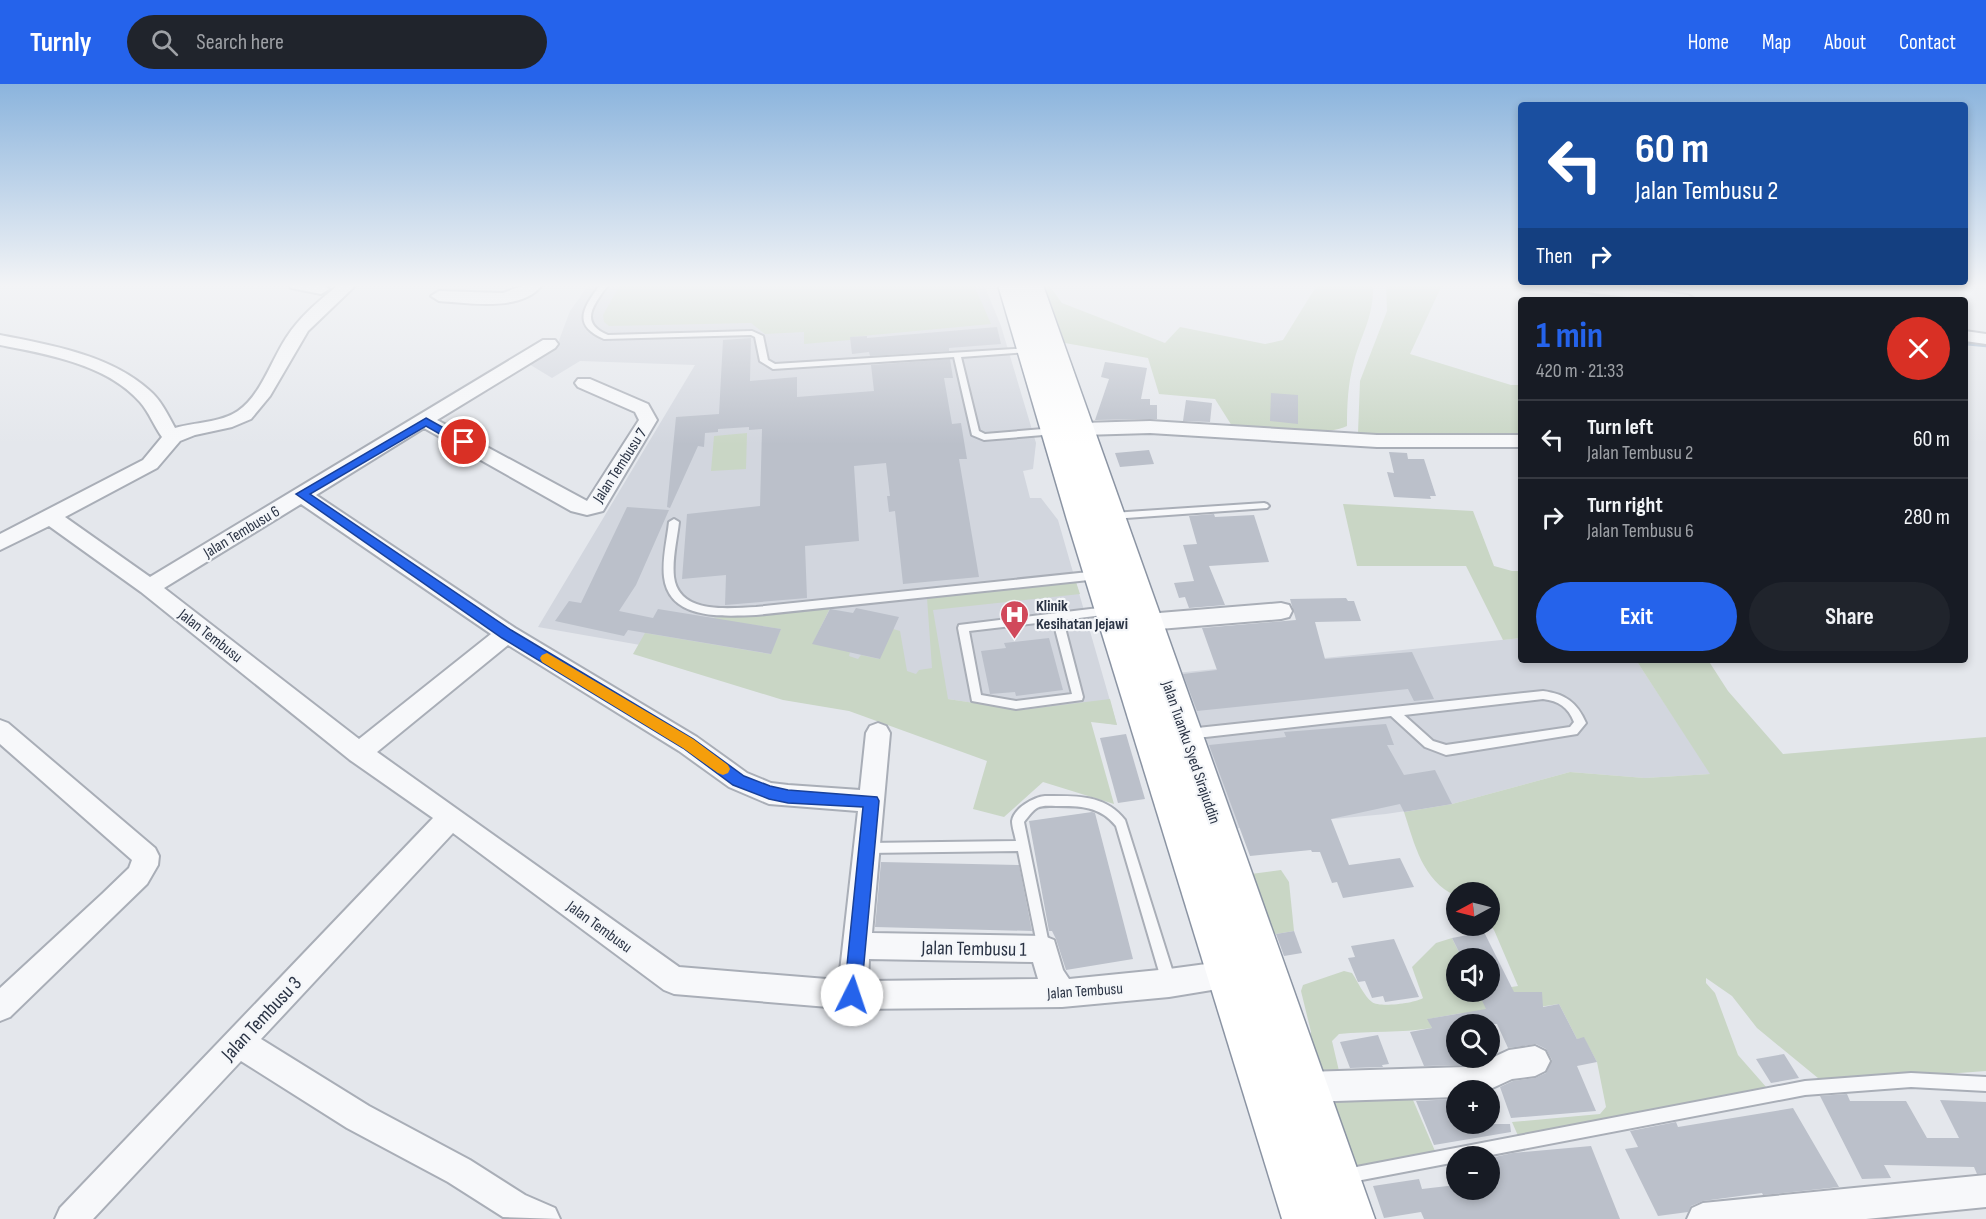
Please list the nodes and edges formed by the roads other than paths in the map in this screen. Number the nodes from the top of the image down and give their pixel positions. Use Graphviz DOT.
graph roads {
  1 [pos="296,338"];
  2 [pos="759,338"];
  3 [pos="1025,338"];
  4 [pos="1045,338"];
  5 [pos="0,340"];
  6 [pos="549,344"];
  7 [pos="1029,350"];
  8 [pos="957,355"];
  9 [pos="584,383"];
  10 [pos="426,421"];
  11 [pos="1068,430"];
  12 [pos="171,437"];
  13 [pos="1518,441"];
  14 [pos="302,494"];
  15 [pos="1264,506"];
  16 [pos="49,516"];
  17 [pos="1112,516"];
  18 [pos="674,522"];
  19 [pos="0,543"];
  20 [pos="1098,575"];
  21 [pos="149,587"];
  22 [pos="1109,610"];
  23 [pos="1281,610"];
  24 [pos="1057,617"];
  25 [pos="1147,622"];
  26 [pos="507,634"];
  27 [pos="1393,711"];
  28 [pos="0,730"];
  29 [pos="878,733"];
  30 [pos="1186,734"];
  31 [pos="359,753"];
  32 [pos="872,801"];
  33 [pos="451,817"];
  34 [pos="1023,846"];
  35 [pos="867,848"];
  36 [pos="856,946"];
  37 [pos="1044,949"];
  38 [pos="1248,972"];
  39 [pos="1169,983"];
  40 [pos="1062,993"];
  41 [pos="852,995"];
  42 [pos="0,1007"];
  43 [pos="238,1042"];
  44 [pos="1535,1061"];
  45 [pos="1986,1084"];
  46 [pos="1306,1087"];
  47 [pos="1337,1178"];
  48 [pos="1986,1191"];
  49 [pos="71,1219"];
  50 [pos="544,1219"];
  51 [pos="1306,1219"];
  52 [pos="1351,1219"];
  53 [pos="1703,1219"];
  1 -- 12 [label="street"];
  2 -- 8 [label="lane"];
  3 -- 7 [label="highway, Jalan Tuanku Syed Sirajuddin"];
  4 -- 11 [label="highway, Jalan Tuanku Syed Sirajuddin"];
  5 -- 12 [label="street"];
  6 -- 10 [label="street, Jalan Tembusu 6"];
  7 -- 8 [label="lane"];
  7 -- 11 [label="highway, Jalan Tuanku Syed Sirajuddin"];
  8 -- 11 [label="lane"];
  9 -- 10 [label="street, Jalan Tembusu 7"];
  10 -- 14 [label="street, Jalan Tembusu 6"];
  11 -- 13 [label="street"];
  11 -- 17 [label="highway, Jalan Tuanku Syed Sirajuddin"];
  11 -- 20 [label="highway, Jalan Tuanku Syed Sirajuddin"];
  12 -- 16 [label="street"];
  14 -- 21 [label="street, Jalan Tembusu 6"];
  14 -- 26 [label="street"];
  15 -- 17 [label="lane"];
  16 -- 19 [label="street"];
  16 -- 21 [label="street, Jalan Tembusu"];
  17 -- 25 [label="highway, Jalan Tuanku Syed Sirajuddin"];
  18 -- 20 [label="lane"];
  20 -- 22 [label="highway, Jalan Tuanku Syed Sirajuddin"];
  21 -- 31 [label="street, Jalan Tembusu"];
  22 -- 24 [label="lane"];
  22 -- 38 [label="highway, Jalan Tuanku Syed Sirajuddin"];
  23 -- 25 [label="street"];
  24 -- 24 [label="lane"];
  25 -- 30 [label="highway, Jalan Tuanku Syed Sirajuddin"];
  26 -- 31 [label="street"];
  26 -- 32 [label="street"];
  27 -- 27 [label="lane"];
  27 -- 30 [label="lane"];
  28 -- 42 [label="street"];
  29 -- 32 [label="street"];
  30 -- 38 [label="highway, Jalan Tuanku Syed Sirajuddin"];
  31 -- 33 [label="street, Jalan Tembusu"];
  32 -- 35 [label="street"];
  33 -- 41 [label="street, Jalan Tembusu"];
  33 -- 43 [label="street, Jalan Tembusu 3"];
  34 -- 35 [label="lane"];
  34 -- 37 [label="lane"];
  34 -- 39 [label="lane"];
  35 -- 36 [label="street"];
  36 -- 37 [label="street, Jalan Tembusu 1"];
  36 -- 41 [label="street"];
  37 -- 40 [label="street, Jalan Tembusu 1"];
  38 -- 39 [label="street, Jalan Tembusu"];
  38 -- 46 [label="highway, Jalan Tuanku Syed Sirajuddin"];
  38 -- 51 [label="highway, Jalan Tuanku Syed Sirajuddin"];
  39 -- 40 [label="street, Jalan Tembusu"];
  40 -- 41 [label="street, Jalan Tembusu"];
  43 -- 49 [label="street, Jalan Tembusu 3"];
  43 -- 50 [label="street"];
  44 -- 46 [label="street"];
  45 -- 47 [label="lane"];
  46 -- 47 [label="highway, Jalan Tuanku Syed Sirajuddin"];
  47 -- 52 [label="highway, Jalan Tuanku Syed Sirajuddin"];
  48 -- 53 [label="street"];
}
